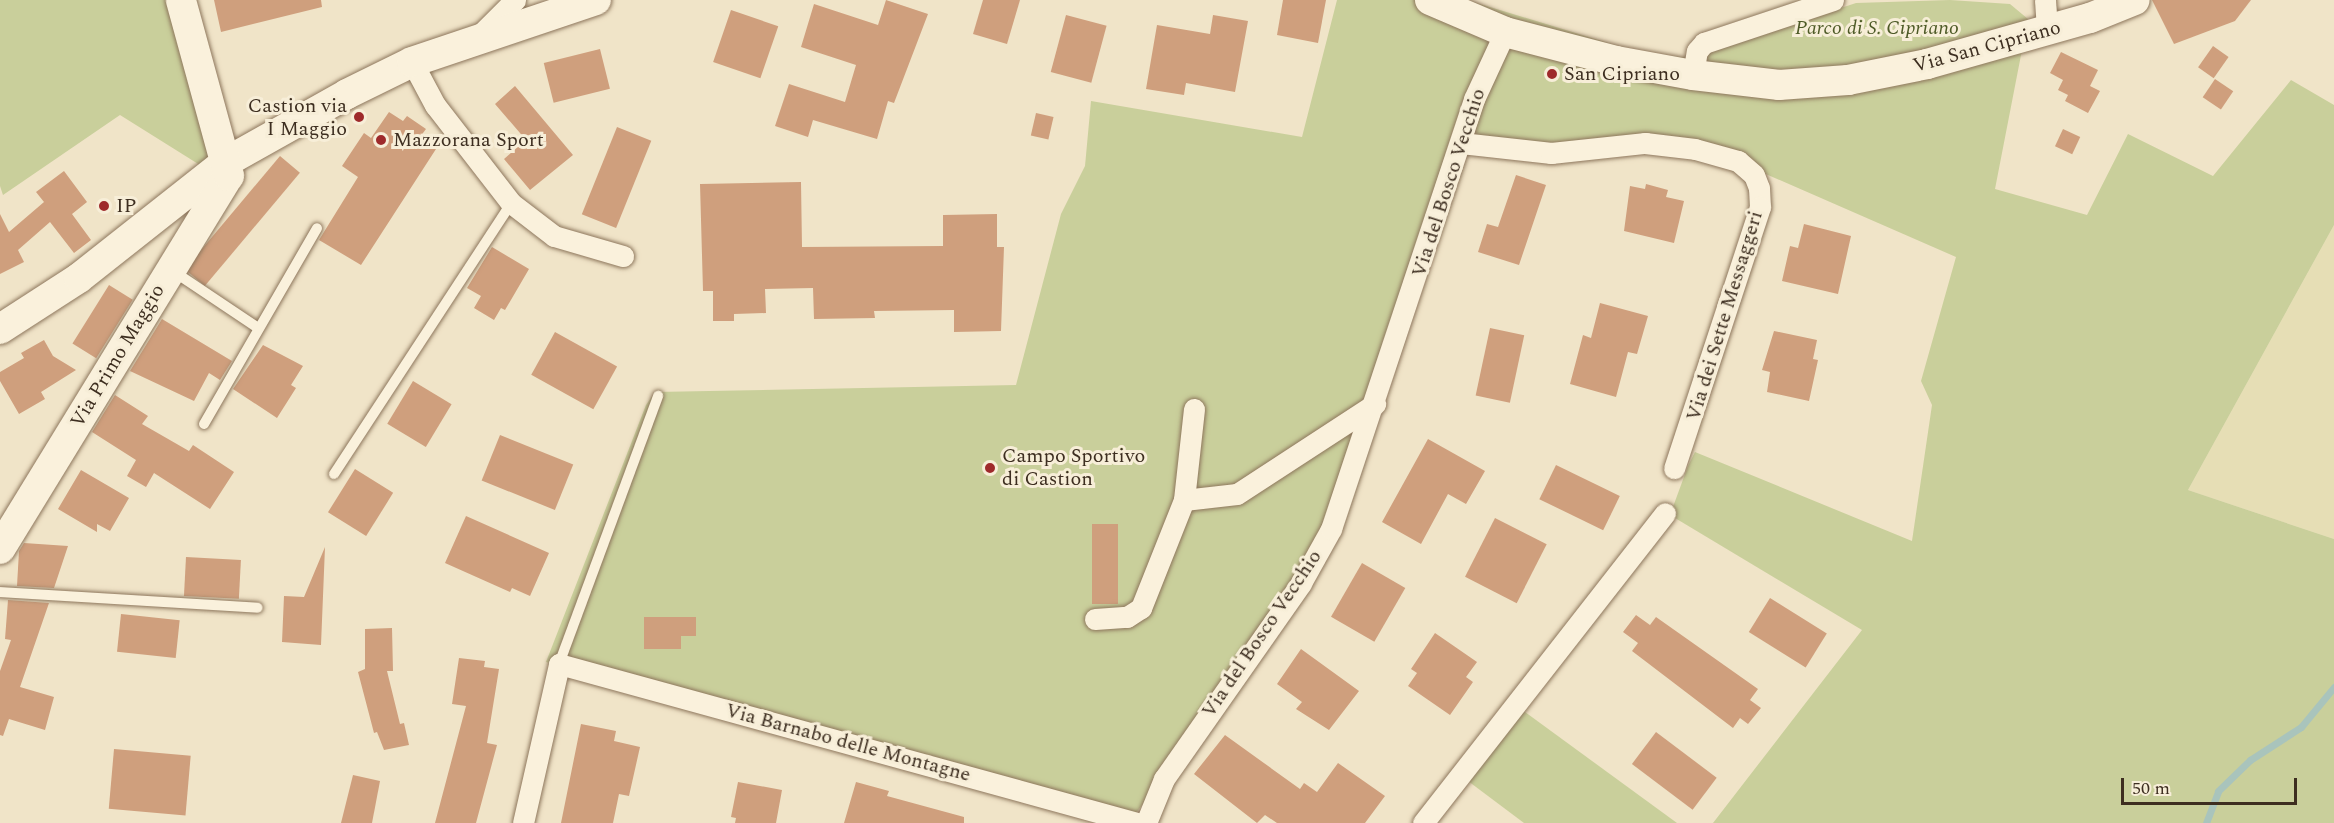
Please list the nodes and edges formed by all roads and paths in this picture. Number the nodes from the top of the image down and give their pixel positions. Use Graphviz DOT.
graph roads {
  1 [pos="181,0"];
  2 [pos="515,0"];
  3 [pos="596,0"];
  4 [pos="1430,0"];
  5 [pos="1833,0"];
  6 [pos="2045,0"];
  7 [pos="2135,0"];
  8 [pos="2047,31"];
  9 [pos="1505,32"];
  10 [pos="476,39"];
  11 [pos="412,62"];
  12 [pos="1693,75"];
  13 [pos="1461,143"];
  14 [pos="226,162"];
  15 [pos="511,203"];
  16 [pos="317,228"];
  17 [pos="622,256"];
  18 [pos="170,269"];
  19 [pos="258,328"];
  20 [pos="0,329"];
  21 [pos="658,396"];
  22 [pos="1375,404"];
  23 [pos="1194,409"];
  24 [pos="204,424"];
  25 [pos="1674,468"];
  26 [pos="334,474"];
  27 [pos="1184,500"];
  28 [pos="1665,513"];
  29 [pos="0,549"];
  30 [pos="0,592"];
  31 [pos="258,608"];
  32 [pos="1095,619"];
  33 [pos="559,664"];
  34 [pos="523,823"];
  35 [pos="1137,823"];
  36 [pos="1146,823"];
  37 [pos="1423,823"];
  1 -- 14 [label="main road"];
  2 -- 10 [label="street"];
  3 -- 10 [label="main road"];
  4 -- 9 [label="main road, Via San Cipriano"];
  5 -- 12 [label="street"];
  6 -- 8 [label="street"];
  7 -- 8 [label="main road, Via San Cipriano"];
  8 -- 12 [label="main road, Via San Cipriano"];
  9 -- 12 [label="main road, Via San Cipriano"];
  9 -- 13 [label="street, Via del Bosco Vecchio"];
  10 -- 11 [label="main road"];
  11 -- 14 [label="main road"];
  11 -- 15 [label="street"];
  13 -- 22 [label="street, Via del Bosco Vecchio"];
  13 -- 25 [label="street, Via dei Sette Messaggeri"];
  14 -- 18 [label="main road, Via Primo Maggio"];
  14 -- 20 [label="main road"];
  15 -- 17 [label="street"];
  15 -- 26 [label="lane"];
  16 -- 19 [label="lane"];
  18 -- 19 [label="lane"];
  18 -- 29 [label="main road, Via Primo Maggio"];
  19 -- 24 [label="lane"];
  21 -- 33 [label="lane"];
  22 -- 27 [label="street"];
  22 -- 36 [label="street, Via del Bosco Vecchio"];
  23 -- 27 [label="street"];
  27 -- 32 [label="street"];
  28 -- 37 [label="street"];
  30 -- 31 [label="lane"];
  33 -- 34 [label="street"];
  33 -- 35 [label="street, Via Barnabo delle Montagne"];
}
